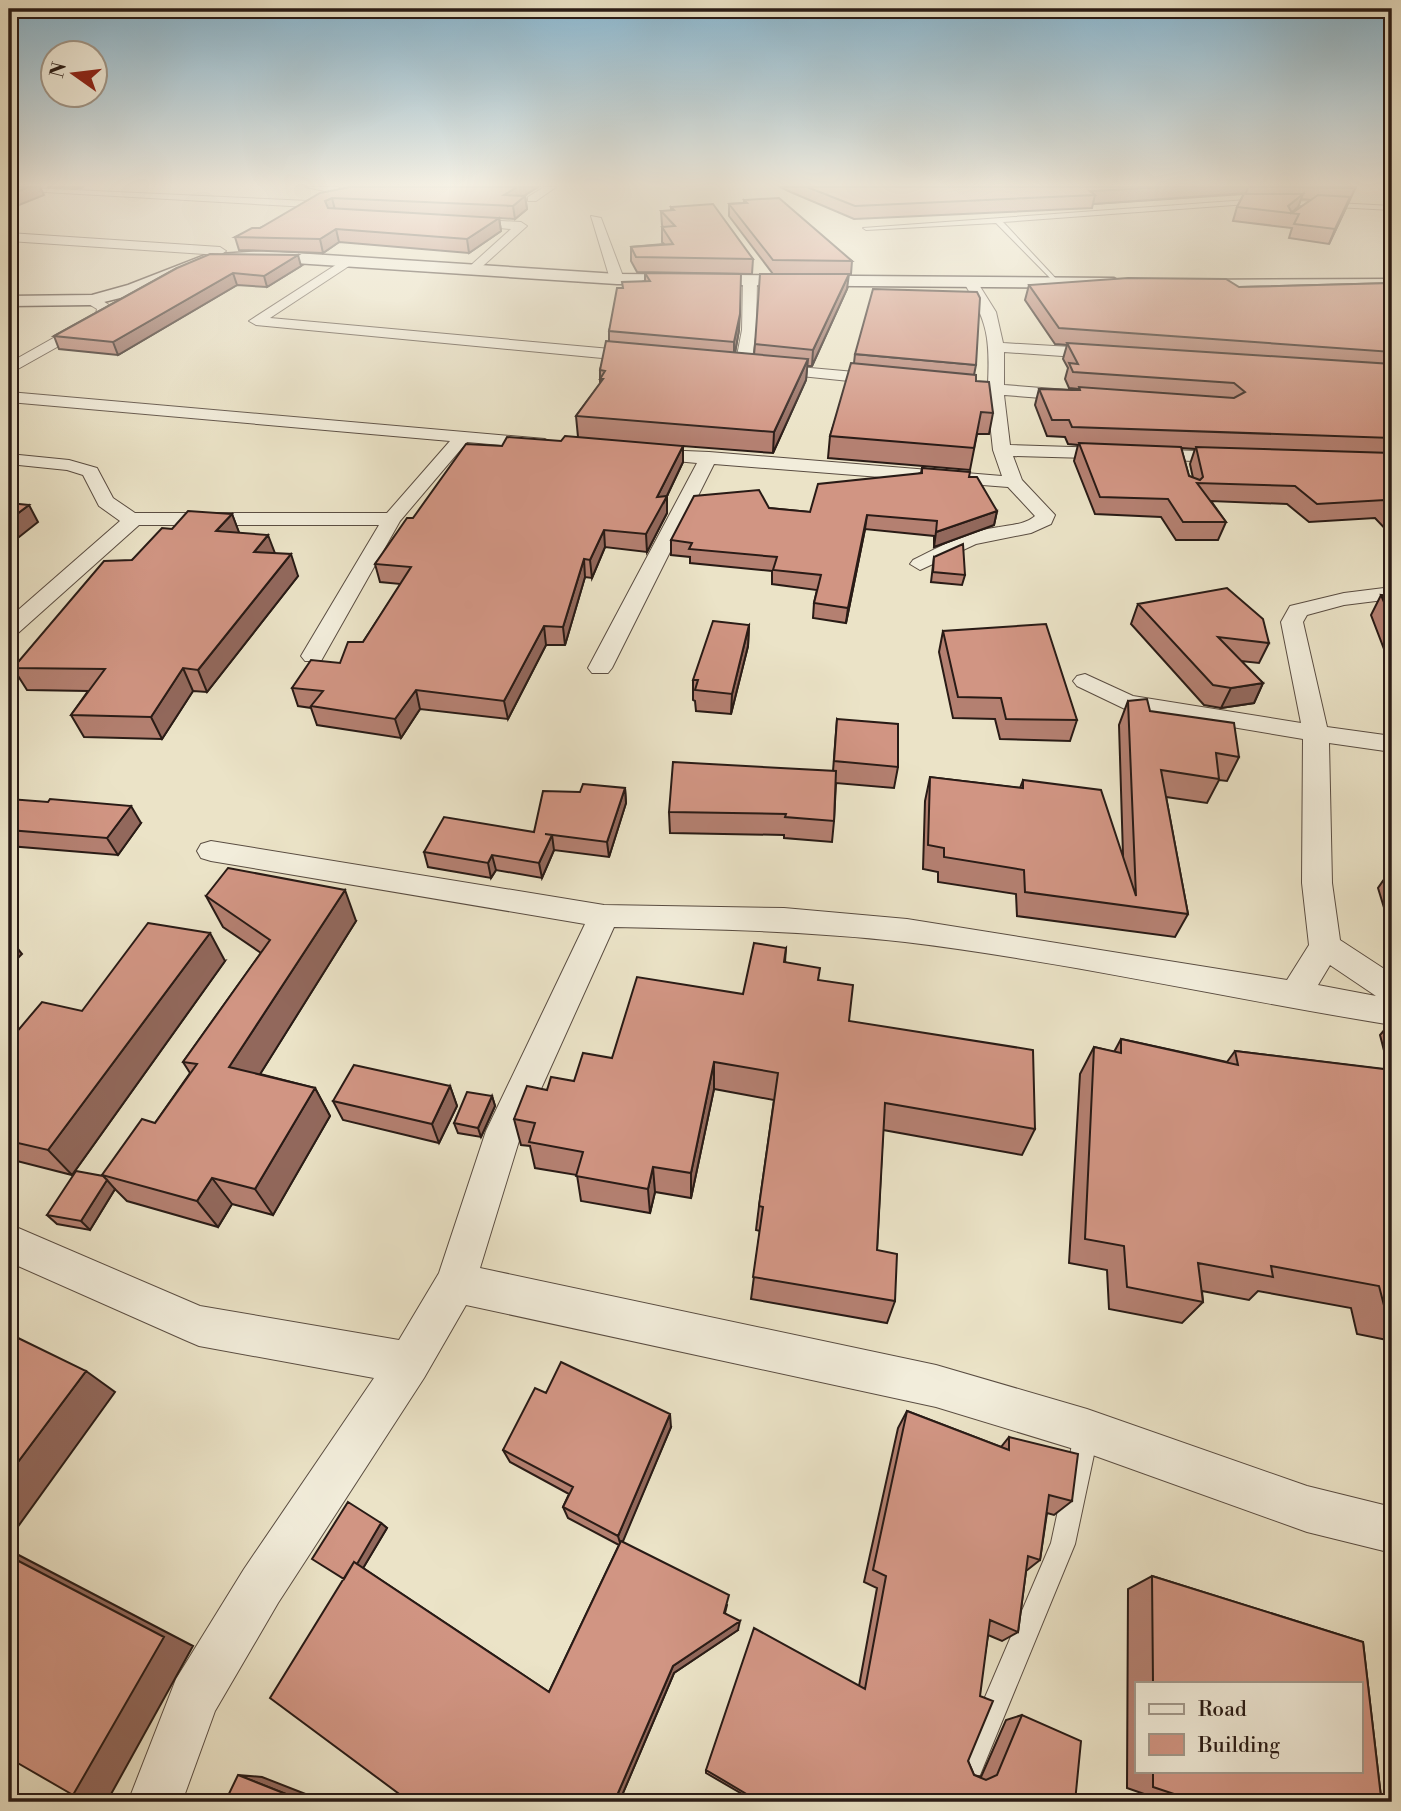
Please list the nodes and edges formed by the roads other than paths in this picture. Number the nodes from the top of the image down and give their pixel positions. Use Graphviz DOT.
graph roads {
  1 [pos="174,272"];
  2 [pos="332,272"];
  3 [pos="498,272"];
  4 [pos="614,272"];
  5 [pos="1046,272"];
  6 [pos="759,277"];
  7 [pos="617,279"];
  8 [pos="971,283"];
  9 [pos="1057,283"];
  10 [pos="1126,284"];
  11 [pos="1164,284"];
  12 [pos="1392,284"];
  13 [pos="92,300"];
  14 [pos="9,301"];
  15 [pos="997,347"];
  16 [pos="1122,355"];
  17 [pos="654,358"];
  18 [pos="9,369"];
  19 [pos="903,382"];
  20 [pos="929,384"];
  21 [pos="995,390"];
  22 [pos="9,397"];
  23 [pos="1091,397"];
  24 [pos="463,436"];
  25 [pos="568,447"];
  26 [pos="1002,450"];
  27 [pos="619,451"];
  28 [pos="709,457"];
  29 [pos="1246,458"];
  30 [pos="9,460"];
  31 [pos="1013,482"];
  32 [pos="134,519"];
  33 [pos="392,519"];
  34 [pos="919,564"];
  35 [pos="1392,593"];
  36 [pos="9,629"];
  37 [pos="313,656"];
  38 [pos="600,667"];
  39 [pos="1086,681"];
  40 [pos="1316,733"];
  41 [pos="1392,744"];
  42 [pos="211,850"];
  43 [pos="604,916"];
  44 [pos="1325,946"];
  45 [pos="1392,990"];
  46 [pos="1295,995"];
  47 [pos="1392,1012"];
  48 [pos="9,1243"];
  49 [pos="456,1283"];
  50 [pos="409,1363"];
  51 [pos="1087,1432"];
  52 [pos="1392,1530"];
  53 [pos="970,1765"];
  54 [pos="155,1802"];
  1 -- 13 [label="street"];
  2 -- 17 [label="street"];
  3 -- 7 [label="street"];
  4 -- 7 [label="street"];
  5 -- 9 [label="lane"];
  6 -- 7 [label="street"];
  6 -- 8 [label="street"];
  6 -- 19 [label="street"];
  8 -- 9 [label="street"];
  8 -- 15 [label="street"];
  9 -- 10 [label="street"];
  11 -- 12 [label="street"];
  13 -- 14 [label="street"];
  13 -- 18 [label="street"];
  15 -- 16 [label="street"];
  15 -- 21 [label="street"];
  20 -- 21 [label="street"];
  21 -- 23 [label="street"];
  21 -- 26 [label="street"];
  22 -- 24 [label="street"];
  24 -- 25 [label="street"];
  24 -- 33 [label="street"];
  26 -- 29 [label="street"];
  26 -- 31 [label="street"];
  27 -- 28 [label="street"];
  28 -- 31 [label="street"];
  28 -- 38 [label="street"];
  30 -- 32 [label="street"];
  31 -- 34 [label="street"];
  32 -- 33 [label="street"];
  32 -- 36 [label="street"];
  33 -- 37 [label="street"];
  35 -- 40 [label="street"];
  39 -- 40 [label="street"];
  40 -- 41 [label="street"];
  40 -- 44 [label="street"];
  42 -- 43 [label="street"];
  43 -- 46 [label="street"];
  43 -- 49 [label="street"];
  44 -- 45 [label="street"];
  44 -- 46 [label="street"];
  46 -- 47 [label="street"];
  48 -- 50 [label="street"];
  49 -- 50 [label="street"];
  49 -- 51 [label="street"];
  50 -- 54 [label="street"];
  51 -- 52 [label="street"];
  51 -- 53 [label="lane"];
}
